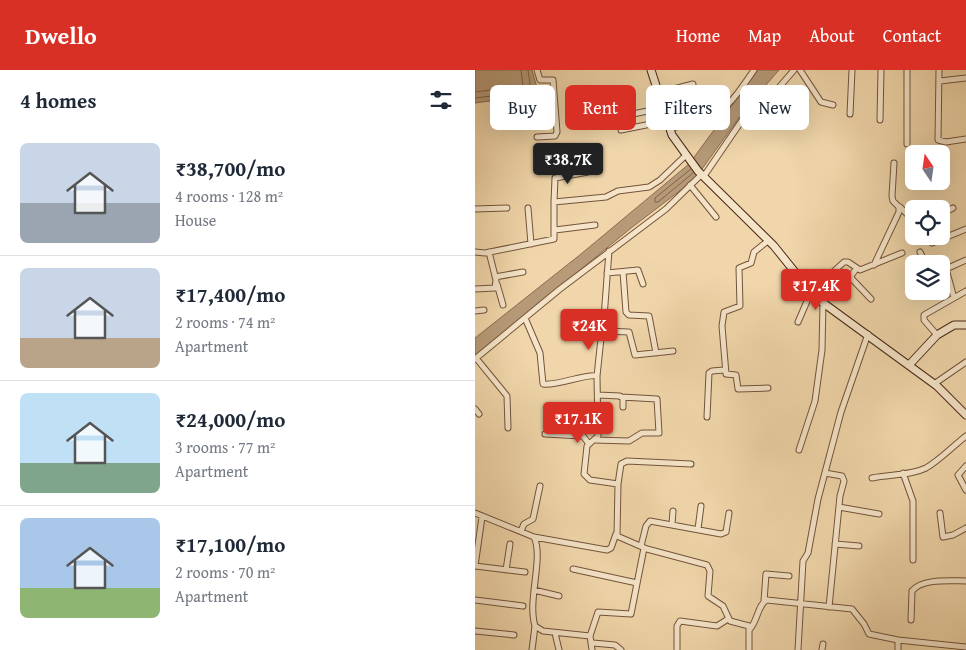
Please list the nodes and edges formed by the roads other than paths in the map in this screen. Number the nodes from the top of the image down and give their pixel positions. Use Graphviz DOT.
graph roads {
  1 [pos="537,70"];
  2 [pos="651,70"];
  3 [pos="754,70"];
  4 [pos="795,70"];
  5 [pos="800,70"];
  6 [pos="852,70"];
  7 [pos="881,70"];
  8 [pos="907,70"];
  9 [pos="939,70"];
  10 [pos="966,78"];
  11 [pos="939,81"];
  12 [pos="693,84"];
  13 [pos="656,85"];
  14 [pos="689,85"];
  15 [pos="730,102"];
  16 [pos="833,105"];
  17 [pos="851,114"];
  18 [pos="880,120"];
  19 [pos="670,130"];
  20 [pos="537,137"];
  21 [pos="966,139"];
  22 [pos="907,144"];
  23 [pos="687,158"];
  24 [pos="894,163"];
  25 [pos="588,172"];
  26 [pos="701,174"];
  27 [pos="690,186"];
  28 [pos="553,202"];
  29 [pos="899,207"];
  30 [pos="507,208"];
  31 [pos="528,208"];
  32 [pos="953,208"];
  33 [pos="475,210"];
  34 [pos="950,210"];
  35 [pos="905,213"];
  36 [pos="715,218"];
  37 [pos="595,225"];
  38 [pos="966,229"];
  39 [pos="555,230"];
  40 [pos="950,236"];
  41 [pos="769,240"];
  42 [pos="531,244"];
  43 [pos="609,251"];
  44 [pos="475,252"];
  45 [pos="489,252"];
  46 [pos="920,252"];
  47 [pos="901,253"];
  48 [pos="922,255"];
  49 [pos="966,260"];
  50 [pos="873,266"];
  51 [pos="950,267"];
  52 [pos="856,269"];
  53 [pos="523,272"];
  54 [pos="623,272"];
  55 [pos="607,273"];
  56 [pos="495,277"];
  57 [pos="497,284"];
  58 [pos="643,284"];
  59 [pos="950,285"];
  60 [pos="475,289"];
  61 [pos="966,291"];
  62 [pos="811,292"];
  63 [pos="954,298"];
  64 [pos="871,299"];
  65 [pos="823,303"];
  66 [pos="503,305"];
  67 [pos="483,310"];
  68 [pos="475,311"];
  69 [pos="525,318"];
  70 [pos="798,322"];
  71 [pos="966,325"];
  72 [pos="602,328"];
  73 [pos="869,334"];
  74 [pos="937,335"];
  75 [pos="673,351"];
  76 [pos="656,353"];
  77 [pos="475,359"];
  78 [pos="966,362"];
  79 [pos="909,365"];
  80 [pos="724,370"];
  81 [pos="597,376"];
  82 [pos="934,384"];
  83 [pos="768,388"];
  84 [pos="598,395"];
  85 [pos="621,397"];
  86 [pos="623,408"];
  87 [pos="966,415"];
  88 [pos="707,417"];
  89 [pos="508,428"];
  90 [pos="545,434"];
  91 [pos="966,436"];
  92 [pos="595,440"];
  93 [pos="589,444"];
  94 [pos="799,450"];
  95 [pos="691,464"];
  96 [pos="966,466"];
  97 [pos="825,473"];
  98 [pos="903,473"];
  99 [pos="872,478"];
  100 [pos="618,484"];
  101 [pos="540,486"];
  102 [pos="966,490"];
  103 [pos="701,506"];
  104 [pos="839,508"];
  105 [pos="673,511"];
  106 [pos="475,513"];
  107 [pos="729,513"];
  108 [pos="939,513"];
  109 [pos="879,514"];
  110 [pos="482,517"];
  111 [pos="672,524"];
  112 [pos="966,528"];
  113 [pos="698,529"];
  114 [pos="521,531"];
  115 [pos="616,534"];
  116 [pos="534,536"];
  117 [pos="510,544"];
  118 [pos="835,544"];
  119 [pos="859,546"];
  120 [pos="642,547"];
  121 [pos="913,560"];
  122 [pos="573,569"];
  123 [pos="506,570"];
  124 [pos="525,572"];
  125 [pos="789,576"];
  126 [pos="966,580"];
  127 [pos="637,583"];
  128 [pos="534,590"];
  129 [pos="559,596"];
  130 [pos="475,600"];
  131 [pos="764,600"];
  132 [pos="801,603"];
  133 [pos="523,606"];
  134 [pos="829,607"];
  135 [pos="728,619"];
  136 [pos="911,620"];
  137 [pos="535,626"];
  138 [pos="750,629"];
  139 [pos="475,631"];
  140 [pos="555,633"];
  141 [pos="514,635"];
  142 [pos="590,636"];
  143 [pos="898,640"];
  144 [pos="593,643"];
  145 [pos="966,646"];
  146 [pos="532,650"];
  147 [pos="559,650"];
  148 [pos="593,650"];
  149 [pos="621,650"];
  150 [pos="677,650"];
  151 [pos="749,650"];
  152 [pos="798,650"];
  153 [pos="898,650"];
  1 -- 20 [label="street"];
  2 -- 13 [label="street"];
  3 -- 15 [label="street"];
  4 -- 26 [label="street"];
  5 -- 16 [label="street"];
  6 -- 17 [label="street"];
  7 -- 18 [label="street"];
  8 -- 22 [label="street"];
  9 -- 11 [label="street"];
  10 -- 11 [label="street"];
  11 -- 21 [label="street"];
  12 -- 14 [label="street"];
  19 -- 23 [label="street"];
  23 -- 26 [label="street"];
  23 -- 28 [label="street"];
  24 -- 29 [label="street"];
  25 -- 28 [label="street"];
  26 -- 27 [label="street"];
  26 -- 41 [label="street"];
  27 -- 36 [label="street"];
  27 -- 43 [label="street"];
  28 -- 39 [label="street"];
  29 -- 35 [label="street"];
  29 -- 50 [label="street"];
  30 -- 33 [label="street"];
  31 -- 42 [label="street"];
  32 -- 34 [label="street"];
  37 -- 39 [label="street"];
  38 -- 40 [label="street"];
  39 -- 42 [label="street"];
  41 -- 62 [label="street"];
  41 -- 80 [label="street"];
  42 -- 45 [label="street"];
  43 -- 55 [label="street"];
  43 -- 69 [label="street"];
  44 -- 45 [label="street"];
  45 -- 56 [label="street"];
  46 -- 48 [label="street"];
  47 -- 50 [label="street"];
  49 -- 51 [label="street"];
  50 -- 52 [label="street"];
  52 -- 62 [label="street"];
  52 -- 64 [label="street"];
  53 -- 56 [label="street"];
  54 -- 55 [label="street"];
  54 -- 58 [label="street"];
  54 -- 76 [label="street"];
  55 -- 72 [label="street"];
  56 -- 57 [label="street"];
  57 -- 60 [label="street"];
  57 -- 66 [label="street"];
  59 -- 63 [label="street"];
  61 -- 63 [label="street"];
  62 -- 65 [label="street"];
  62 -- 70 [label="street"];
  63 -- 74 [label="street"];
  65 -- 73 [label="street"];
  65 -- 94 [label="street"];
  67 -- 68 [label="street"];
  69 -- 77 [label="street"];
  69 -- 81 [label="street"];
  71 -- 74 [label="street"];
  72 -- 76 [label="street"];
  72 -- 81 [label="street"];
  73 -- 79 [label="street"];
  73 -- 97 [label="street"];
  74 -- 79 [label="street"];
  75 -- 76 [label="street"];
  77 -- 89 [label="street"];
  78 -- 82 [label="street"];
  79 -- 82 [label="street"];
  80 -- 83 [label="street"];
  80 -- 88 [label="street"];
  81 -- 84 [label="street"];
  82 -- 87 [label="street"];
  84 -- 85 [label="street"];
  84 -- 92 [label="street"];
  85 -- 86 [label="street"];
  85 -- 92 [label="street"];
  90 -- 93 [label="street"];
  91 -- 98 [label="street"];
  92 -- 93 [label="street"];
  93 -- 100 [label="street"];
  95 -- 100 [label="street"];
  96 -- 102 [label="street"];
  97 -- 104 [label="street"];
  97 -- 132 [label="street"];
  98 -- 99 [label="street"];
  98 -- 121 [label="street"];
  100 -- 115 [label="street"];
  101 -- 114 [label="street"];
  103 -- 113 [label="street"];
  104 -- 109 [label="street"];
  104 -- 118 [label="street"];
  105 -- 111 [label="street"];
  106 -- 110 [label="street"];
  107 -- 113 [label="street"];
  108 -- 112 [label="street"];
  110 -- 114 [label="street"];
  110 -- 123 [label="street"];
  111 -- 113 [label="street"];
  111 -- 120 [label="street"];
  114 -- 116 [label="street"];
  115 -- 116 [label="street"];
  115 -- 120 [label="street"];
  116 -- 128 [label="street"];
  117 -- 123 [label="street"];
  118 -- 119 [label="street"];
  118 -- 134 [label="street"];
  120 -- 127 [label="street"];
  120 -- 135 [label="street"];
  122 -- 127 [label="street"];
  123 -- 124 [label="street"];
  125 -- 131 [label="street"];
  126 -- 136 [label="street"];
  127 -- 142 [label="street"];
  128 -- 129 [label="street"];
  128 -- 137 [label="street"];
  130 -- 133 [label="street"];
  131 -- 132 [label="street"];
  131 -- 138 [label="street"];
  132 -- 134 [label="street"];
  132 -- 152 [label="street"];
  134 -- 143 [label="street"];
  135 -- 138 [label="street"];
  135 -- 150 [label="street"];
  137 -- 140 [label="street"];
  137 -- 146 [label="street"];
  138 -- 151 [label="street"];
  139 -- 141 [label="street"];
  140 -- 142 [label="street"];
  140 -- 147 [label="street"];
  142 -- 144 [label="street"];
  143 -- 145 [label="street"];
  143 -- 153 [label="street"];
  144 -- 148 [label="street"];
  144 -- 149 [label="street"];
}
